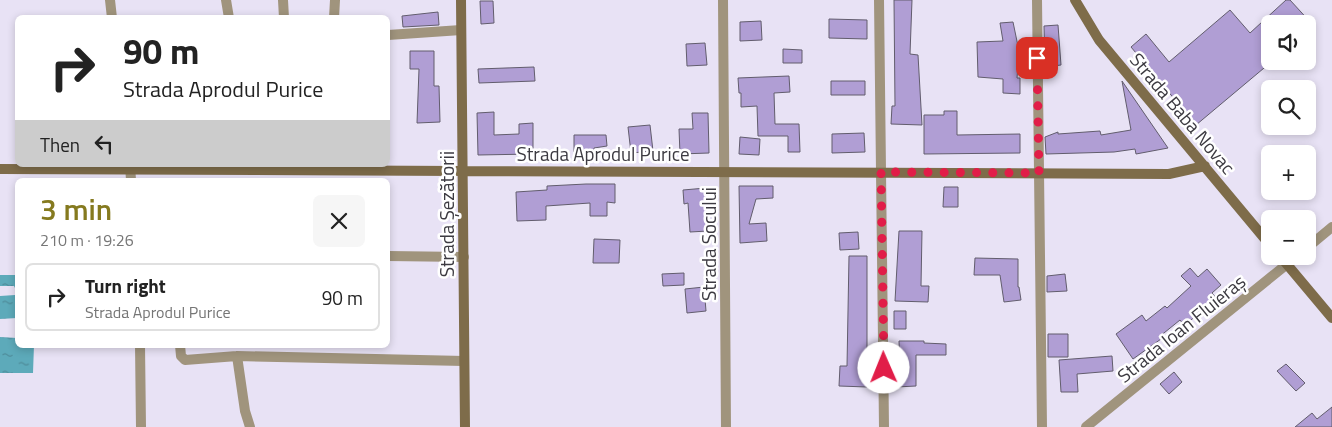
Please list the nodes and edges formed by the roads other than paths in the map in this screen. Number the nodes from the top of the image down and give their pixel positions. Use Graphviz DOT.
graph roads {
  1 [pos="110,0"];
  2 [pos="226,0"];
  3 [pos="283,0"];
  4 [pos="335,0"];
  5 [pos="460,0"];
  6 [pos="723,0"];
  7 [pos="879,0"];
  8 [pos="1037,0"];
  9 [pos="1074,0"];
  10 [pos="112,15"];
  11 [pos="228,15"];
  12 [pos="284,15"];
  13 [pos="334,15"];
  14 [pos="461,30"];
  15 [pos="390,35"];
  16 [pos="1205,166"];
  17 [pos="0,169"];
  18 [pos="464,169"];
  19 [pos="130,172"];
  20 [pos="724,172"];
  21 [pos="881,172"];
  22 [pos="1039,173"];
  23 [pos="1332,227"];
  24 [pos="1261,234"];
  25 [pos="1316,240"];
  26 [pos="390,256"];
  27 [pos="464,257"];
  28 [pos="1277,265"];
  29 [pos="1287,265"];
  30 [pos="1332,318"];
  31 [pos="140,348"];
  32 [pos="180,348"];
  33 [pos="238,356"];
  34 [pos="464,361"];
  35 [pos="141,427"];
  36 [pos="250,427"];
  37 [pos="465,427"];
  38 [pos="726,427"];
  39 [pos="884,427"];
  40 [pos="1042,427"];
  41 [pos="1086,427"];
  1 -- 10 [label="street"];
  2 -- 11 [label="street"];
  3 -- 12 [label="street"];
  4 -- 13 [label="street"];
  5 -- 14 [label="street, Strada Șezătorii"];
  6 -- 20 [label="street, Strada Socului"];
  7 -- 21 [label="street"];
  8 -- 22 [label="street"];
  9 -- 16 [label="street, Strada Baba Novac"];
  14 -- 15 [label="street"];
  14 -- 18 [label="street, Strada Șezătorii"];
  16 -- 22 [label="street, Strada Aprodul Purice"];
  16 -- 24 [label="street, Strada Baba Novac"];
  17 -- 19 [label="street, Strada Aprodul Purice"];
  18 -- 19 [label="street, Strada Aprodul Purice"];
  18 -- 20 [label="street, Strada Aprodul Purice"];
  18 -- 27 [label="street, Strada Șezătorii"];
  20 -- 21 [label="street, Strada Aprodul Purice"];
  20 -- 38 [label="street, Strada Socului"];
  21 -- 22 [label="street, Strada Aprodul Purice"];
  21 -- 39 [label="street"];
  22 -- 40 [label="street"];
  23 -- 25 [label="street"];
  26 -- 27 [label="street"];
  27 -- 34 [label="street, Strada Șezătorii"];
  28 -- 41 [label="street, Strada Ioan Fluieraș"];
  29 -- 30 [label="street"];
  31 -- 35 [label="street"];
  32 -- 33 [label="street"];
  33 -- 34 [label="street"];
  33 -- 36 [label="street"];
  34 -- 37 [label="street, Strada Șezătorii"];
}
